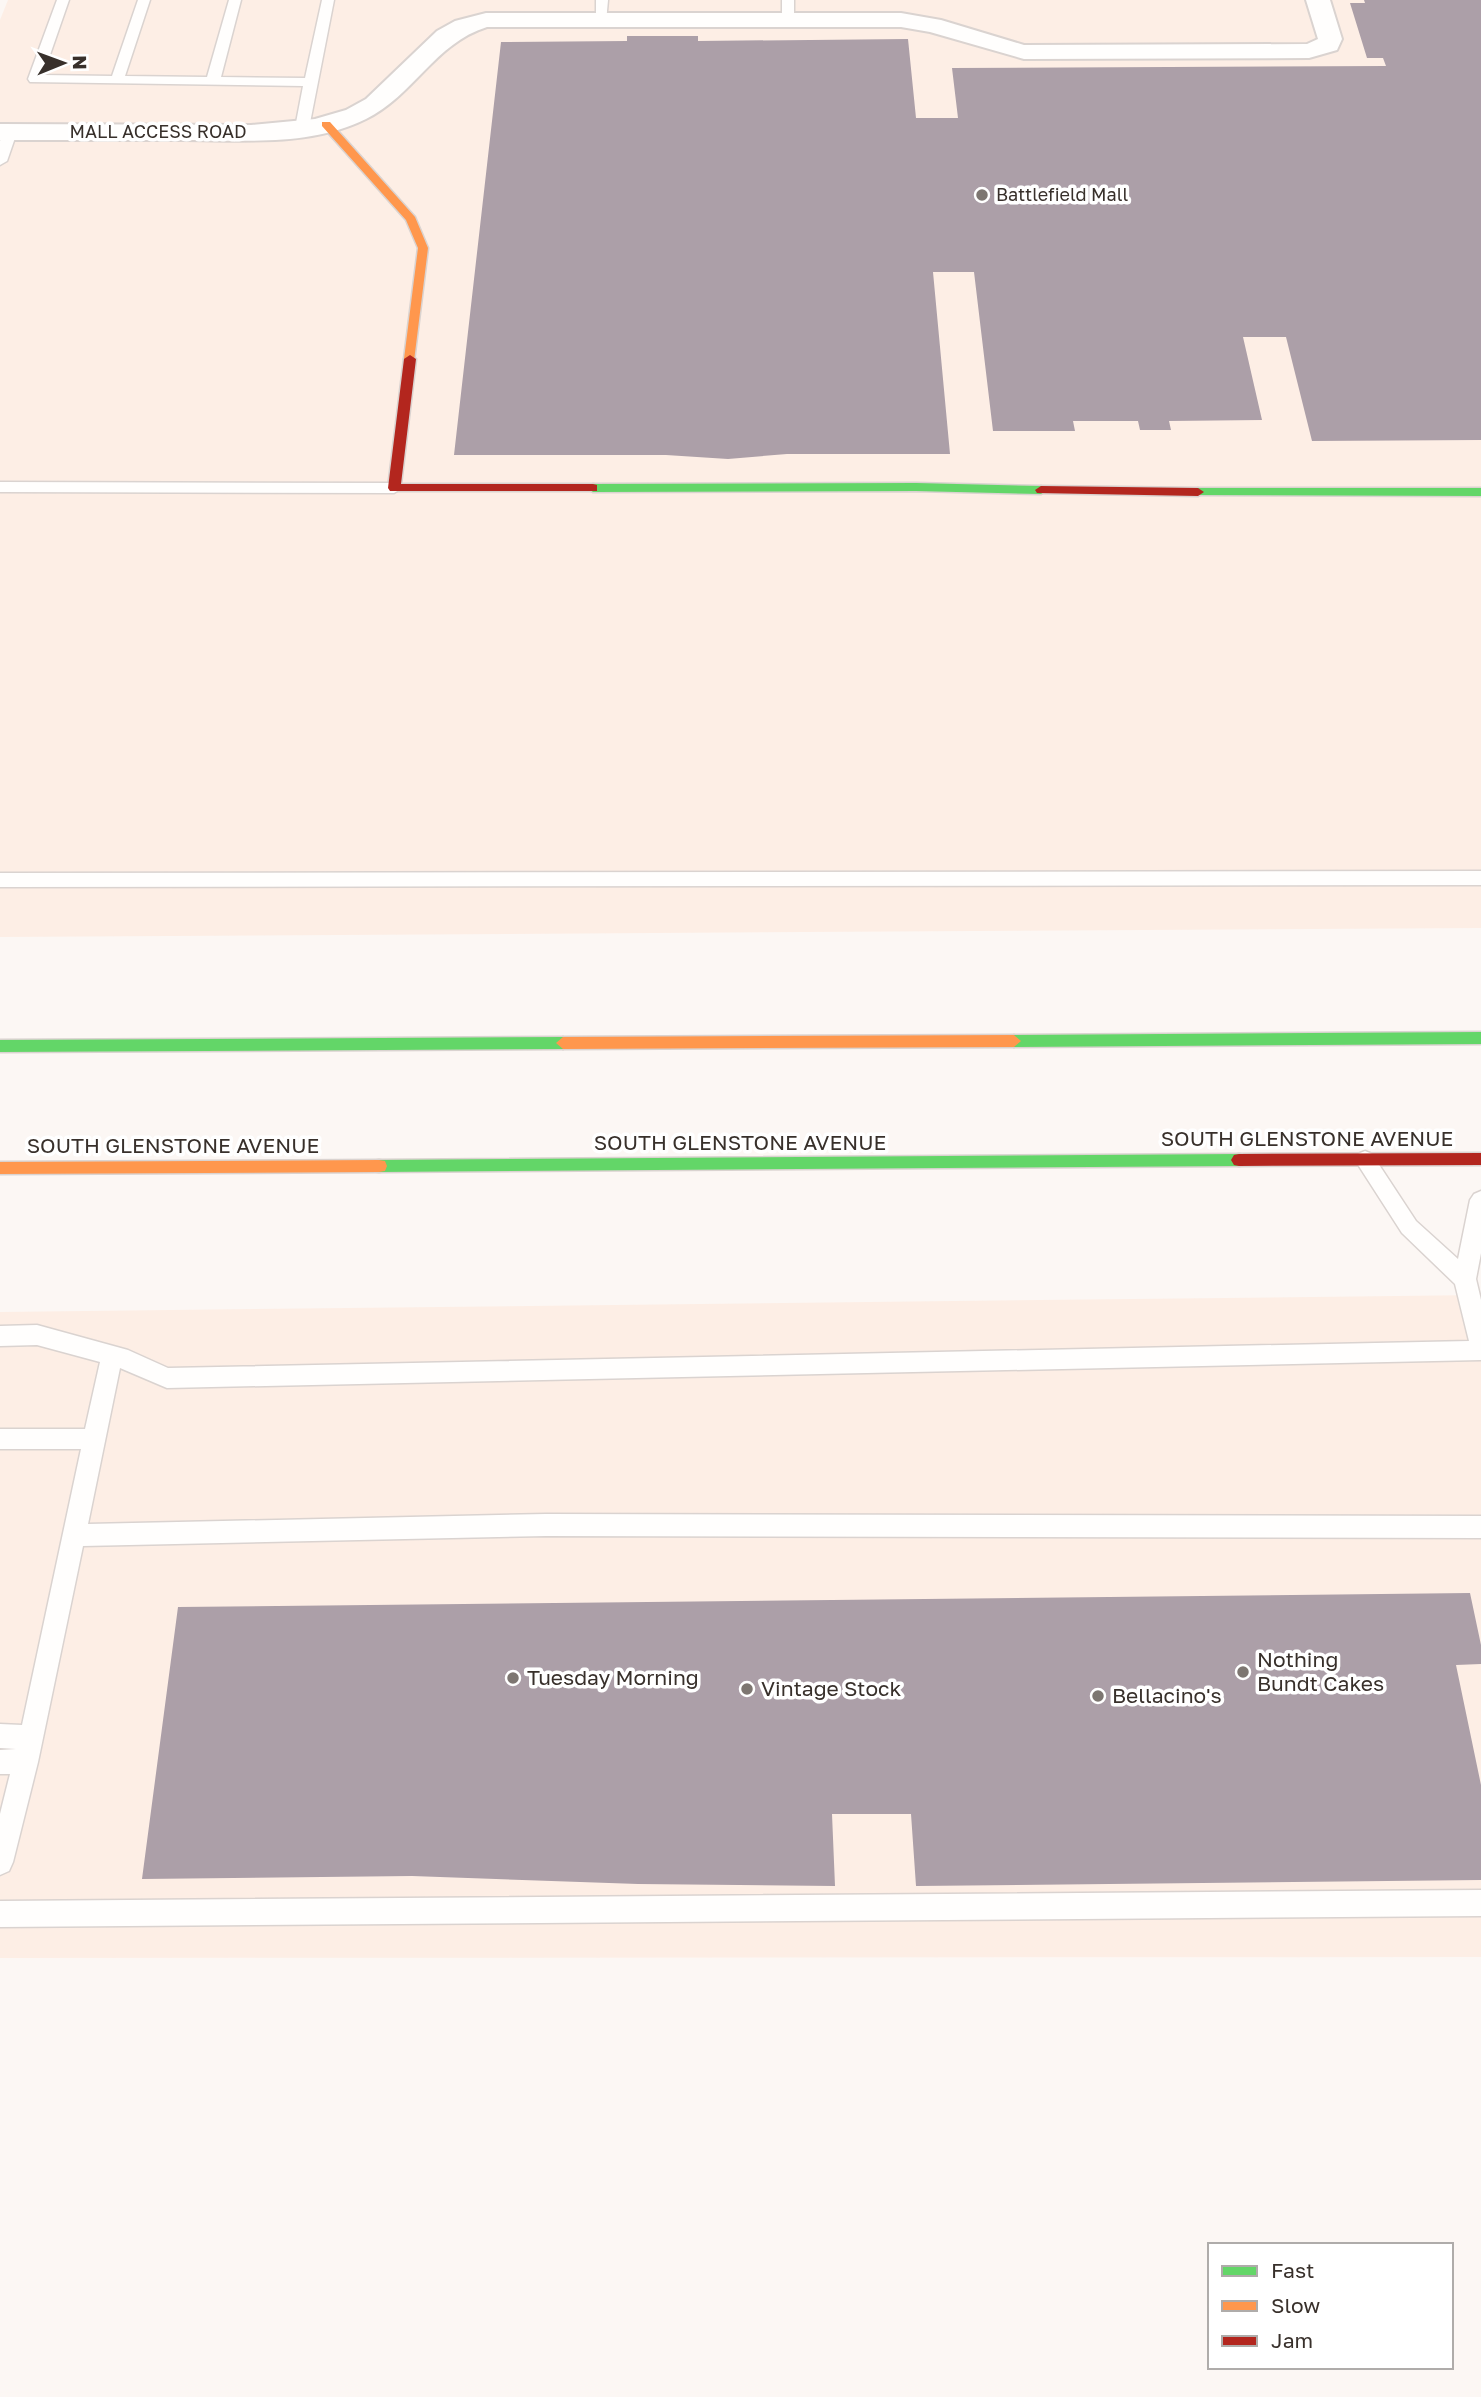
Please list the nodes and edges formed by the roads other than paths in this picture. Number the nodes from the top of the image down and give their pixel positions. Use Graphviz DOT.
graph roads {
  1 [pos="63,0"];
  2 [pos="144,0"];
  3 [pos="235,0"];
  4 [pos="328,0"];
  5 [pos="1318,0"];
  6 [pos="602,9"];
  7 [pos="789,10"];
  8 [pos="854,10"];
  9 [pos="117,80"];
  10 [pos="213,81"];
  11 [pos="311,82"];
  12 [pos="315,126"];
  13 [pos="5,132"];
  14 [pos="0,161"];
  15 [pos="0,487"];
  16 [pos="394,488"];
  17 [pos="1481,492"];
  18 [pos="1481,878"];
  19 [pos="0,880"];
  20 [pos="1481,1038"];
  21 [pos="0,1046"];
  22 [pos="1481,1159"];
  23 [pos="1365,1160"];
  24 [pos="0,1168"];
  25 [pos="1481,1200"];
  26 [pos="1465,1279"];
  27 [pos="0,1336"];
  28 [pos="1481,1343"];
  29 [pos="1481,1350"];
  30 [pos="112,1355"];
  31 [pos="0,1439"];
  32 [pos="94,1439"];
  33 [pos="1481,1527"];
  34 [pos="74,1535"];
  35 [pos="0,1737"];
  36 [pos="31,1737"];
  37 [pos="0,1762"];
  38 [pos="26,1762"];
  39 [pos="9,1789"];
  40 [pos="5,1822"];
  41 [pos="1,1856"];
  42 [pos="1481,1903"];
  43 [pos="0,1914"];
  1 -- 9 [label="lane"];
  2 -- 9 [label="lane"];
  3 -- 10 [label="lane"];
  4 -- 11 [label="lane"];
  5 -- 8 [label="street, MALL ACCESS ROAD"];
  6 -- 7 [label="street, MALL ACCESS ROAD"];
  6 -- 12 [label="street, MALL ACCESS ROAD"];
  7 -- 8 [label="street, MALL ACCESS ROAD"];
  9 -- 10 [label="lane"];
  10 -- 11 [label="lane"];
  11 -- 12 [label="lane"];
  12 -- 13 [label="street, MALL ACCESS ROAD"];
  12 -- 16 [label="main road"];
  13 -- 14 [label="lane"];
  15 -- 16 [label="lane"];
  16 -- 17 [label="main road"];
  18 -- 19 [label="lane"];
  20 -- 21 [label="main road"];
  22 -- 23 [label="main road, SOUTH GLENSTONE AVENUE"];
  23 -- 24 [label="main road, SOUTH GLENSTONE AVENUE"];
  23 -- 26 [label="lane"];
  25 -- 26 [label="lane"];
  26 -- 28 [label="lane"];
  27 -- 30 [label="lane"];
  29 -- 30 [label="lane"];
  30 -- 32 [label="lane"];
  31 -- 32 [label="lane"];
  32 -- 34 [label="lane"];
  33 -- 34 [label="lane"];
  34 -- 36 [label="lane"];
  35 -- 36 [label="lane"];
  36 -- 38 [label="lane"];
  37 -- 38 [label="lane"];
  38 -- 39 [label="lane"];
  39 -- 40 [label="lane"];
  40 -- 41 [label="lane"];
  42 -- 43 [label="lane"];
}
